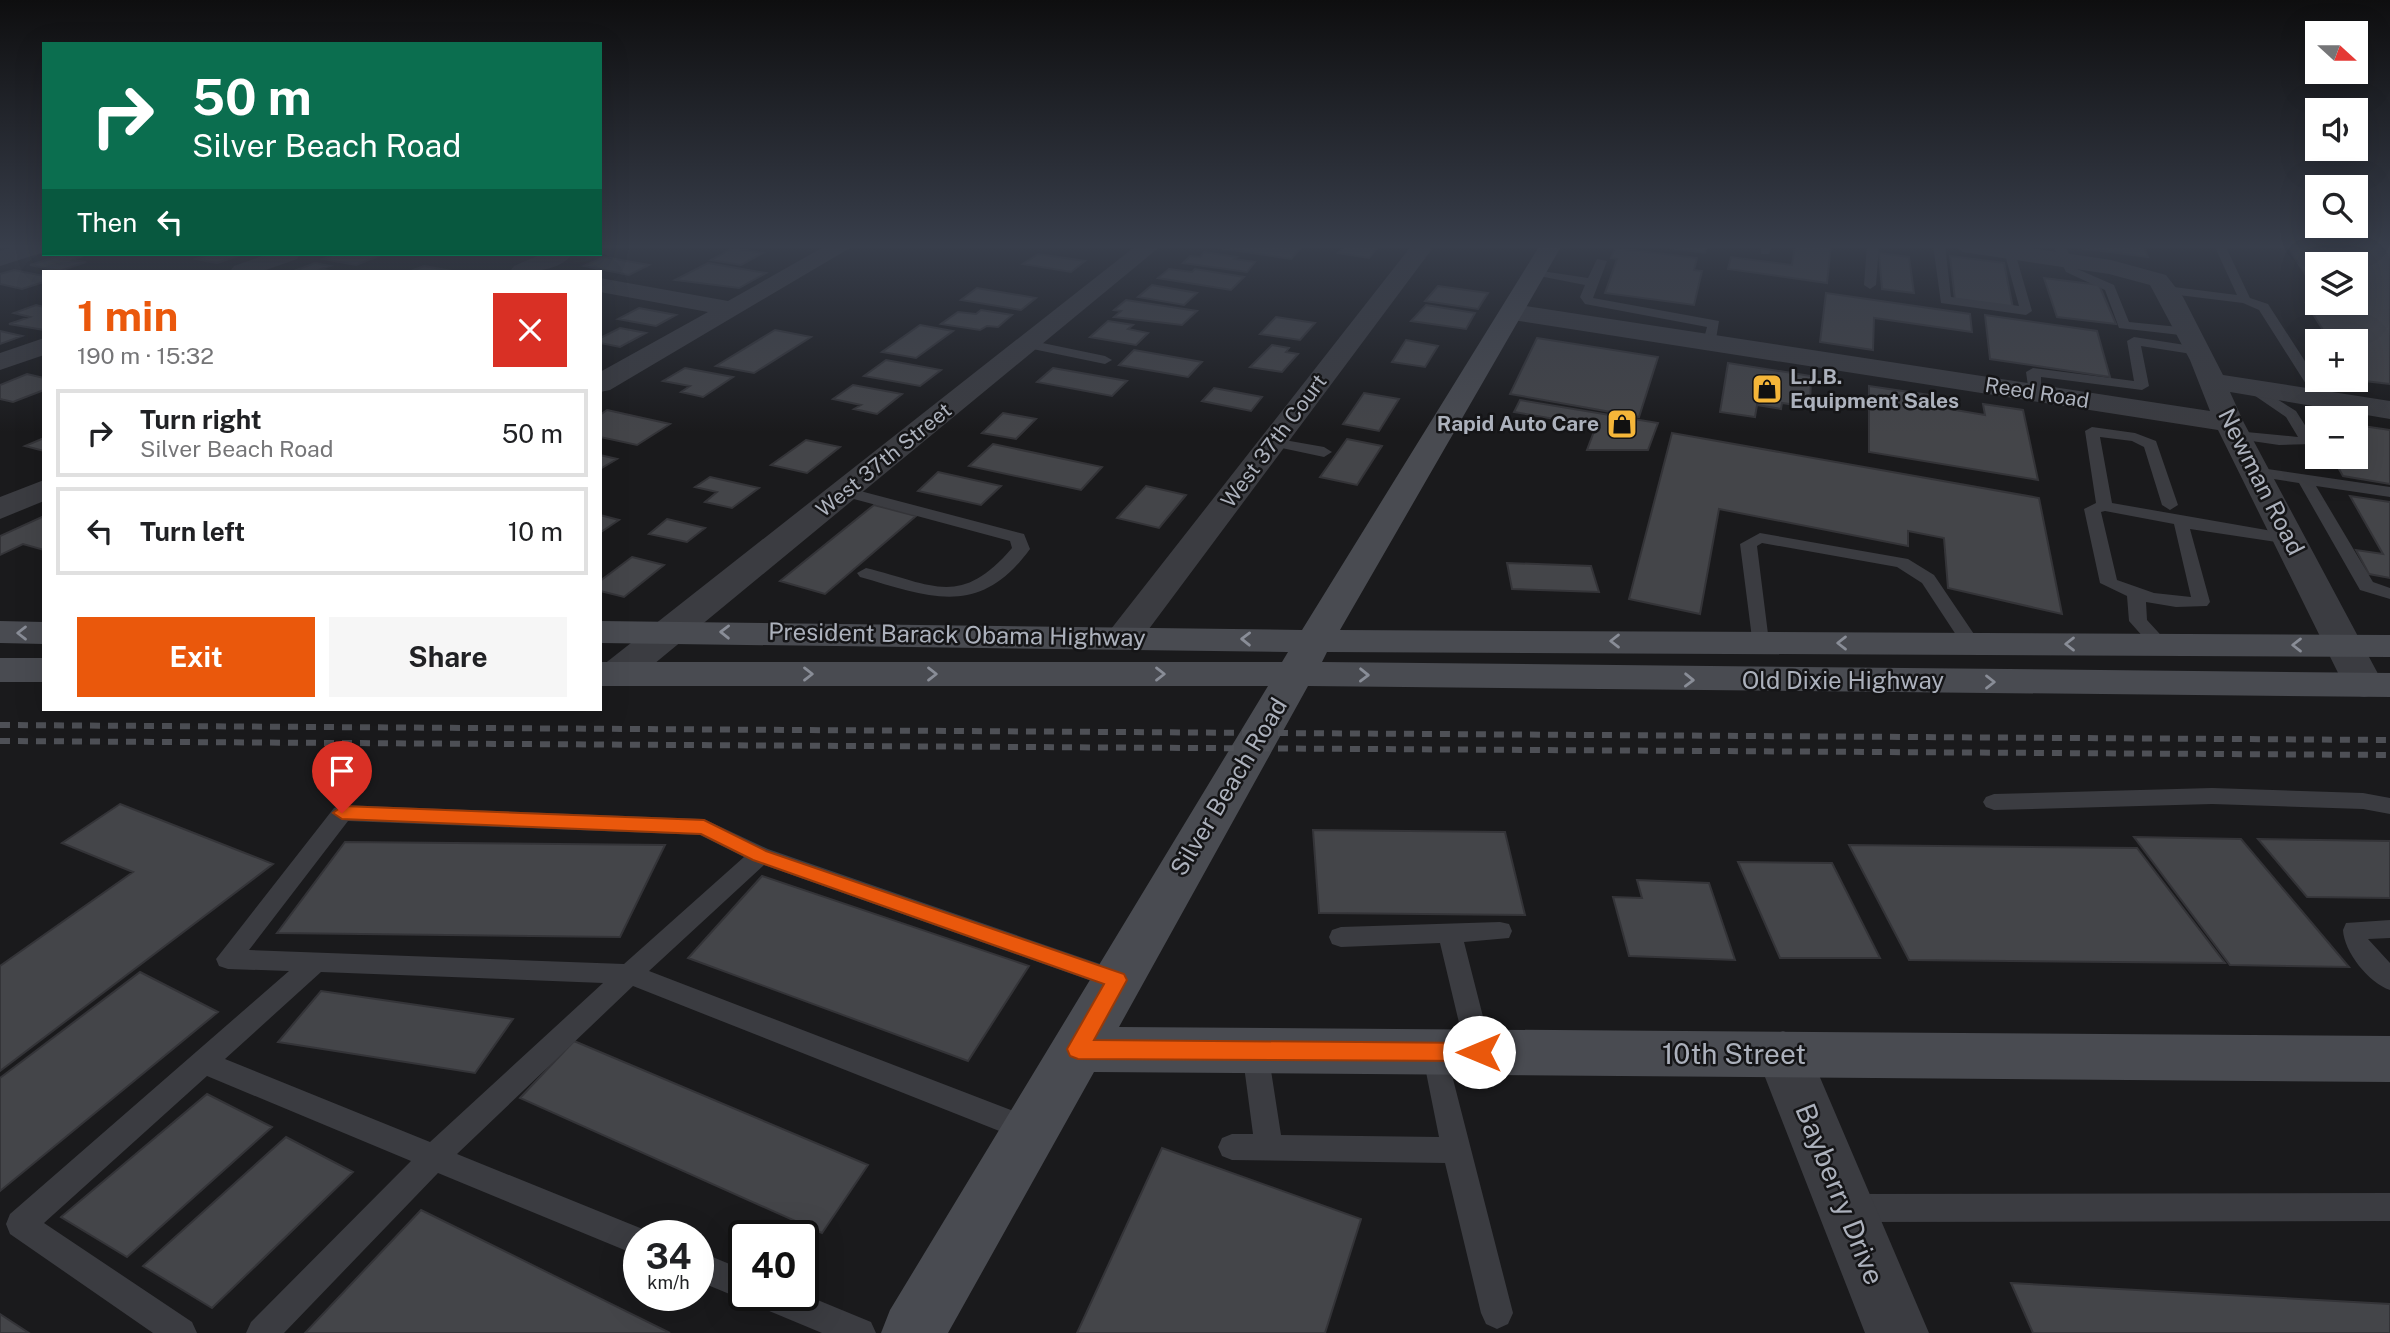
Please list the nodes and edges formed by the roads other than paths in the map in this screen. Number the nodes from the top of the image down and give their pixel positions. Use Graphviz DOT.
graph roads {
  1 [pos="721,307"];
  2 [pos="734,307"];
  3 [pos="1073,307"];
  4 [pos="1376,307"];
  5 [pos="1516,307"];
  6 [pos="1616,307"];
  7 [pos="2003,307"];
  8 [pos="2025,307"];
  9 [pos="2117,307"];
  10 [pos="2174,307"];
  11 [pos="2263,307"];
  12 [pos="731,309"];
  13 [pos="1513,312"];
  14 [pos="1710,342"];
  15 [pos="2194,342"];
  16 [pos="1028,344"];
  17 [pos="42,347"];
  18 [pos="1105,360"];
  19 [pos="0,362"];
  20 [pos="2211,381"];
  21 [pos="602,383"];
  22 [pos="2253,388"];
  23 [pos="2036,393"];
  24 [pos="2323,400"];
  25 [pos="2390,410"];
  26 [pos="2232,429"];
  27 [pos="1273,442"];
  28 [pos="1324,452"];
  29 [pos="2254,472"];
  30 [pos="2304,480"];
  31 [pos="42,490"];
  32 [pos="845,492"];
  33 [pos="2390,492"];
  34 [pos="2170,505"];
  35 [pos="2105,506"];
  36 [pos="0,509"];
  37 [pos="2192,523"];
  38 [pos="2289,539"];
  39 [pos="866,573"];
  40 [pos="2136,594"];
  41 [pos="2390,594"];
  42 [pos="0,632"];
  43 [pos="602,632"];
  44 [pos="672,632"];
  45 [pos="42,633"];
  46 [pos="1124,637"];
  47 [pos="1760,642"];
  48 [pos="1971,643"];
  49 [pos="2160,644"];
  50 [pos="2344,645"];
  51 [pos="2390,646"];
  52 [pos="1305,658"];
  53 [pos="0,670"];
  54 [pos="42,670"];
  55 [pos="609,674"];
  56 [pos="2377,685"];
  57 [pos="1994,802"];
  58 [pos="2390,806"];
  59 [pos="760,855"];
  60 [pos="2390,929"];
  61 [pos="1500,931"];
  62 [pos="1450,933"];
  63 [pos="1341,937"];
  64 [pos="316,962"];
  65 [pos="629,974"];
  66 [pos="1117,980"];
  67 [pos="2390,980"];
  68 [pos="1078,1049"];
  69 [pos="1255,1051"];
  70 [pos="1457,1052"];
  71 [pos="1783,1054"];
  72 [pos="2390,1059"];
  73 [pos="203,1062"];
  74 [pos="1031,1130"];
  75 [pos="1269,1146"];
  76 [pos="1232,1147"];
  77 [pos="1456,1150"];
  78 [pos="434,1157"];
  79 [pos="2390,1206"];
  80 [pos="1846,1208"];
  81 [pos="623,1235"];
  82 [pos="807,1311"];
  83 [pos="1497,1313"];
  84 [pos="181,1333"];
  85 [pos="262,1333"];
  86 [pos="860,1333"];
  87 [pos="913,1333"];
  88 [pos="1897,1333"];
  1 -- 12 [label="street"];
  2 -- 12 [label="street"];
  3 -- 16 [label="street, West 37th Street"];
  4 -- 27 [label="street, West 37th Court"];
  5 -- 13 [label="main road, Silver Beach Road"];
  6 -- 14 [label="lane"];
  7 -- 8 [label="lane"];
  9 -- 15 [label="lane"];
  10 -- 15 [label="street, Newman Road"];
  11 -- 24 [label="lane"];
  12 -- 21 [label="street"];
  13 -- 14 [label="street, Reed Road"];
  13 -- 52 [label="main road, Silver Beach Road"];
  14 -- 23 [label="street, Reed Road"];
  15 -- 20 [label="street, Newman Road"];
  15 -- 23 [label="lane"];
  16 -- 18 [label="lane"];
  16 -- 32 [label="street, West 37th Street"];
  17 -- 19 [label="street"];
  20 -- 22 [label="street"];
  20 -- 26 [label="street, Newman Road"];
  22 -- 24 [label="street"];
  22 -- 26 [label="lane"];
  23 -- 26 [label="street, Reed Road"];
  24 -- 25 [label="street"];
  26 -- 29 [label="street, Newman Road"];
  27 -- 28 [label="lane"];
  27 -- 46 [label="street, West 37th Court"];
  29 -- 30 [label="lane"];
  29 -- 38 [label="street, Newman Road"];
  30 -- 33 [label="lane"];
  30 -- 41 [label="lane"];
  31 -- 36 [label="street"];
  32 -- 39 [label="lane"];
  32 -- 44 [label="street, West 37th Street"];
  34 -- 35 [label="lane"];
  35 -- 37 [label="lane"];
  35 -- 40 [label="lane"];
  37 -- 38 [label="lane"];
  37 -- 40 [label="lane"];
  38 -- 50 [label="street, Newman Road"];
  40 -- 49 [label="lane"];
  45 -- 42 [label="main road, one-way"];
  43 -- 44 [label="main road, President Barack Obama Highway"];
  46 -- 44 [label="main road, President Barack Obama Highway, one-way"];
  44 -- 55 [label="street, West 37th Street"];
  52 -- 46 [label="main road, President Barack Obama Highway, one-way"];
  48 -- 47 [label="main road, Old Dixie Highway, one-way"];
  47 -- 48 [label="lane"];
  47 -- 52 [label="main road, Old Dixie Highway, one-way"];
  49 -- 48 [label="main road, Old Dixie Highway, one-way"];
  50 -- 49 [label="main road, Old Dixie Highway, one-way"];
  50 -- 51 [label="main road, Old Dixie Highway"];
  50 -- 56 [label="street, Newman Road"];
  55 -- 52 [label="main road, President Barack Obama Highway, one-way"];
  52 -- 56 [label="main road, Old Dixie Highway, one-way"];
  52 -- 66 [label="main road, Silver Beach Road"];
  53 -- 54 [label="main road"];
  57 -- 58 [label="lane"];
  59 -- 64 [label="lane"];
  59 -- 65 [label="lane"];
  59 -- 66 [label="lane"];
  60 -- 67 [label="lane"];
  61 -- 62 [label="lane"];
  62 -- 63 [label="lane"];
  62 -- 70 [label="lane"];
  64 -- 65 [label="lane"];
  64 -- 73 [label="lane"];
  65 -- 74 [label="lane"];
  65 -- 78 [label="lane"];
  66 -- 68 [label="main road, Silver Beach Road"];
  68 -- 69 [label="main road, 10th Street"];
  68 -- 74 [label="main road, Silver Beach Road"];
  69 -- 70 [label="main road, 10th Street"];
  69 -- 75 [label="lane"];
  70 -- 71 [label="main road, 10th Street"];
  70 -- 77 [label="lane"];
  71 -- 72 [label="main road, 10th Street"];
  71 -- 80 [label="street, Bayberry Drive"];
  73 -- 78 [label="lane"];
  73 -- 84 [label="lane"];
  74 -- 87 [label="main road, Silver Beach Road"];
  75 -- 76 [label="lane"];
  75 -- 77 [label="lane"];
  77 -- 83 [label="lane"];
  78 -- 81 [label="lane"];
  78 -- 85 [label="lane"];
  79 -- 80 [label="lane"];
  80 -- 88 [label="street, Bayberry Drive"];
  82 -- 86 [label="lane"];
}
